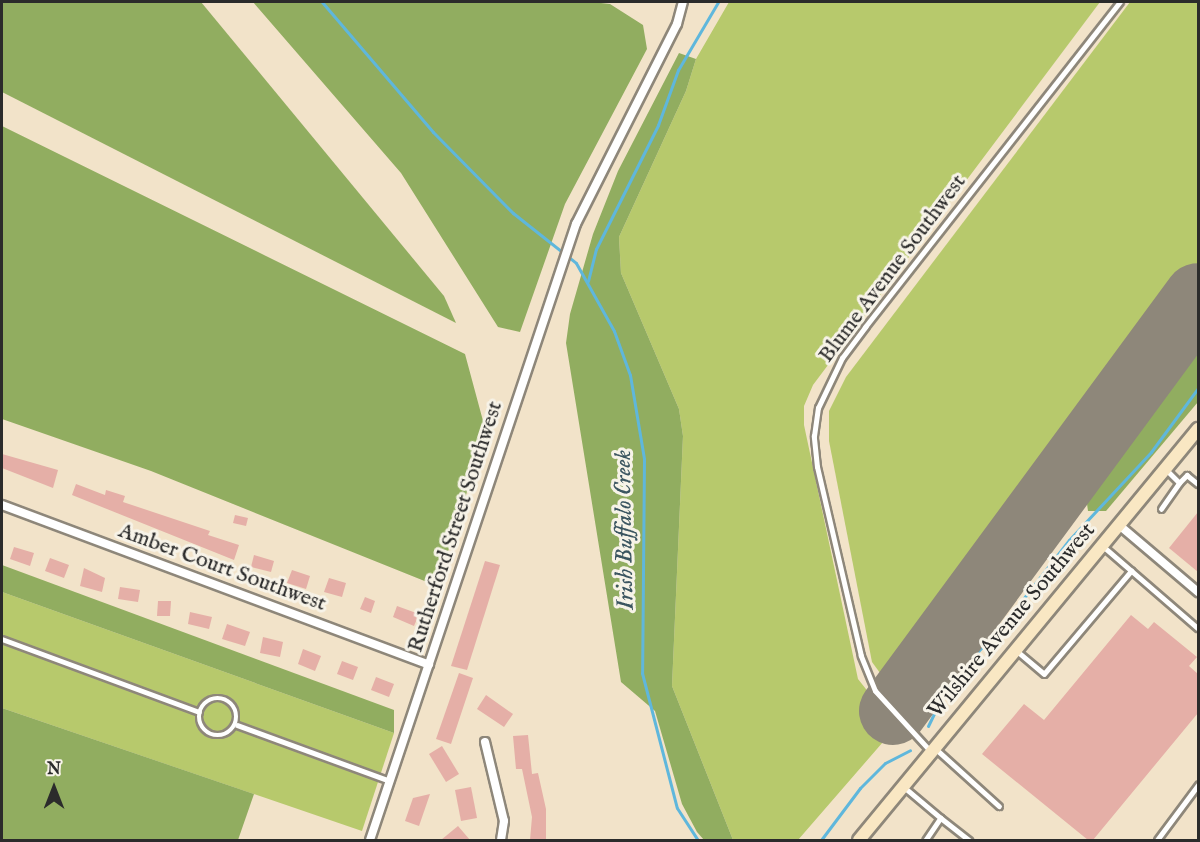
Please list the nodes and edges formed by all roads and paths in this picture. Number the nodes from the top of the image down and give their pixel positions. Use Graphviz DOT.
graph roads {
  1 [pos="683,2"];
  2 [pos="1120,2"];
  3 [pos="1198,429"];
  4 [pos="1165,469"];
  5 [pos="1179,483"];
  6 [pos="1198,484"];
  7 [pos="2,506"];
  8 [pos="1161,509"];
  9 [pos="1119,525"];
  10 [pos="1102,546"];
  11 [pos="1131,571"];
  12 [pos="1198,592"];
  13 [pos="1198,628"];
  14 [pos="2,639"];
  15 [pos="1015,649"];
  16 [pos="429,665"];
  17 [pos="199,712"];
  18 [pos="237,725"];
  19 [pos="485,742"];
  20 [pos="932,749"];
  21 [pos="390,781"];
  22 [pos="902,785"];
  23 [pos="1198,785"];
  24 [pos="999,806"];
  25 [pos="941,818"];
  26 [pos="370,840"];
  27 [pos="501,840"];
  28 [pos="859,840"];
  29 [pos="926,840"];
  30 [pos="969,840"];
  31 [pos="1157,840"];
  1 -- 16 [label="street, Rutherford Street Southwest"];
  2 -- 20 [label="lane, Blume Avenue Southwest"];
  3 -- 4 [label="street, Wilshire Avenue Southwest"];
  4 -- 5 [label="lane"];
  4 -- 9 [label="street, Wilshire Avenue Southwest"];
  5 -- 6 [label="lane"];
  5 -- 8 [label="lane"];
  7 -- 16 [label="street, Amber Court Southwest"];
  9 -- 10 [label="street, Wilshire Avenue Southwest"];
  9 -- 12 [label="street"];
  10 -- 11 [label="lane"];
  10 -- 15 [label="street, Wilshire Avenue Southwest"];
  11 -- 13 [label="lane"];
  11 -- 15 [label="lane"];
  14 -- 17 [label="lane"];
  15 -- 20 [label="street, Wilshire Avenue Southwest"];
  16 -- 21 [label="street, Rutherford Street Southwest"];
  17 -- 18 [label="lane"];
  17 -- 18 [label="lane"];
  18 -- 21 [label="lane"];
  19 -- 27 [label="street"];
  20 -- 22 [label="street, Wilshire Avenue Southwest"];
  20 -- 24 [label="lane, Blume Avenue Southwest"];
  21 -- 26 [label="street, Rutherford Street Southwest"];
  22 -- 25 [label="lane"];
  22 -- 28 [label="street, Wilshire Avenue Southwest"];
  23 -- 31 [label="lane"];
  25 -- 29 [label="lane"];
  25 -- 30 [label="lane"];
}
